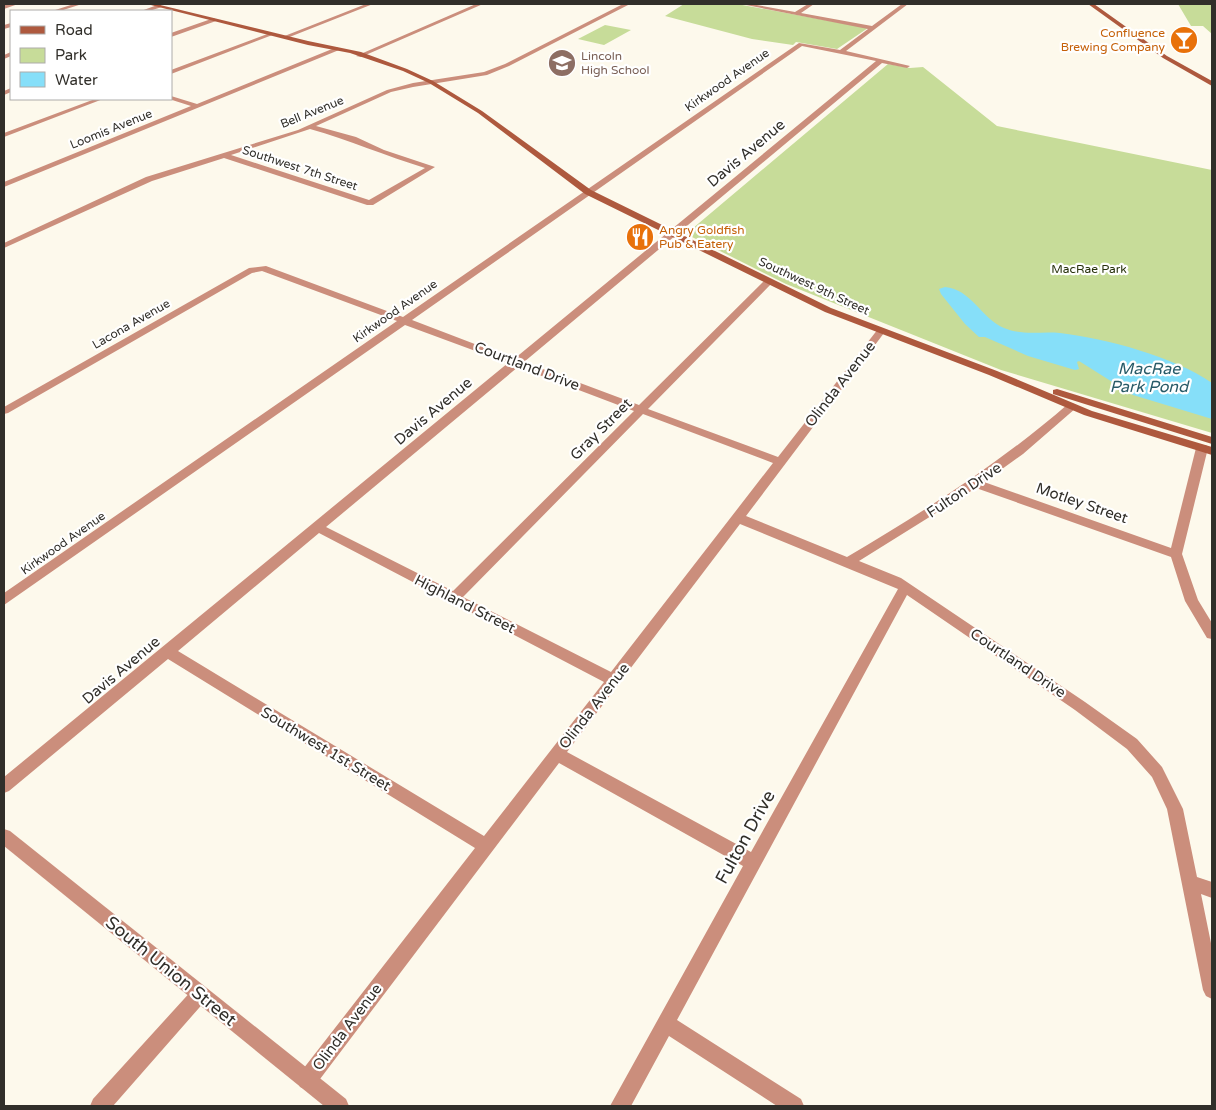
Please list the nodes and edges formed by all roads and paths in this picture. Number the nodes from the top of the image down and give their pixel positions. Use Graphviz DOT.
graph roads {
  1 [pos="16,4"];
  2 [pos="79,4"];
  3 [pos="150,4"];
  4 [pos="370,4"];
  5 [pos="480,4"];
  6 [pos="627,4"];
  7 [pos="744,4"];
  8 [pos="811,4"];
  9 [pos="905,4"];
  10 [pos="1091,4"];
  11 [pos="159,5"];
  12 [pos="4,7"];
  13 [pos="58,10"];
  14 [pos="146,10"];
  15 [pos="797,13"];
  16 [pos="214,20"];
  17 [pos="874,28"];
  18 [pos="172,34"];
  19 [pos="272,34"];
  20 [pos="285,37"];
  21 [pos="337,49"];
  22 [pos="841,52"];
  23 [pos="362,55"];
  24 [pos="882,60"];
  25 [pos="907,66"];
  26 [pos="172,72"];
  27 [pos="441,80"];
  28 [pos="431,82"];
  29 [pos="1212,84"];
  30 [pos="172,98"];
  31 [pos="97,100"];
  32 [pos="197,106"];
  33 [pos="480,112"];
  34 [pos="311,127"];
  35 [pos="4,135"];
  36 [pos="223,155"];
  37 [pos="4,185"];
  38 [pos="588,192"];
  39 [pos="672,234"];
  40 [pos="4,246"];
  41 [pos="273,271"];
  42 [pos="769,281"];
  43 [pos="404,320"];
  44 [pos="881,331"];
  45 [pos="516,362"];
  46 [pos="993,372"];
  47 [pos="1072,406"];
  48 [pos="642,410"];
  49 [pos="4,411"];
  50 [pos="1210,445"];
  51 [pos="781,462"];
  52 [pos="977,484"];
  53 [pos="738,518"];
  54 [pos="316,527"];
  55 [pos="1176,554"];
  56 [pos="848,562"];
  57 [pos="905,587"];
  58 [pos="454,598"];
  59 [pos="4,600"];
  60 [pos="1212,634"];
  61 [pos="167,651"];
  62 [pos="613,680"];
  63 [pos="557,754"];
  64 [pos="4,786"];
  65 [pos="4,836"];
  66 [pos="486,846"];
  67 [pos="754,862"];
  68 [pos="1190,882"];
  69 [pos="1212,890"];
  70 [pos="1212,990"];
  71 [pos="200,994"];
  72 [pos="666,1023"];
  73 [pos="306,1080"];
  74 [pos="100,1106"];
  75 [pos="339,1106"];
  76 [pos="620,1106"];
  77 [pos="794,1106"];
  1 -- 12 [label="street"];
  2 -- 13 [label="street"];
  3 -- 11 [label="main road, Southwest 9th Street"];
  4 -- 20 [label="street"];
  5 -- 23 [label="street"];
  6 -- 27 [label="street, Bell Avenue"];
  7 -- 15 [label="street"];
  8 -- 15 [label="street"];
  9 -- 17 [label="street"];
  10 -- 29 [label="main road"];
  11 -- 14 [label="street"];
  11 -- 16 [label="main road, Southwest 9th Street"];
  15 -- 17 [label="street"];
  16 -- 18 [label="street"];
  16 -- 19 [label="main road, Southwest 9th Street"];
  17 -- 22 [label="street"];
  19 -- 20 [label="main road, Southwest 9th Street"];
  19 -- 26 [label="street"];
  20 -- 21 [label="main road, Southwest 9th Street"];
  21 -- 23 [label="main road, Southwest 9th Street"];
  21 -- 32 [label="street, Loomis Avenue"];
  22 -- 24 [label="street"];
  22 -- 38 [label="street, Kirkwood Avenue"];
  23 -- 27 [label="main road, Southwest 9th Street"];
  23 -- 28 [label="main road, Southwest 9th Street"];
  24 -- 25 [label="street"];
  24 -- 39 [label="street, Davis Avenue"];
  27 -- 28 [label="street, Bell Avenue"];
  27 -- 33 [label="main road, Southwest 9th Street"];
  28 -- 33 [label="main road, Southwest 9th Street"];
  28 -- 34 [label="street, Bell Avenue"];
  30 -- 32 [label="street"];
  31 -- 35 [label="street"];
  32 -- 37 [label="street, Loomis Avenue"];
  33 -- 38 [label="main road, Southwest 9th Street"];
  34 -- 36 [label="street, Bell Avenue"];
  34 -- 36 [label="street, Southwest 7th Street"];
  36 -- 40 [label="street, Bell Avenue"];
  38 -- 39 [label="main road, Southwest 9th Street"];
  38 -- 43 [label="street, Kirkwood Avenue"];
  39 -- 42 [label="main road, Southwest 9th Street"];
  39 -- 45 [label="street, Davis Avenue"];
  41 -- 43 [label="street, Courtland Drive"];
  41 -- 49 [label="street, Lacona Avenue"];
  42 -- 44 [label="main road, Southwest 9th Street"];
  42 -- 48 [label="street, Gray Street"];
  43 -- 45 [label="street, Courtland Drive"];
  43 -- 59 [label="street, Kirkwood Avenue"];
  44 -- 46 [label="main road, Southwest 9th Street"];
  44 -- 51 [label="street, Olinda Avenue"];
  45 -- 48 [label="street, Courtland Drive"];
  45 -- 54 [label="street, Davis Avenue"];
  46 -- 47 [label="main road, Southwest 9th Street"];
  46 -- 50 [label="main road, Southwest 9th Street"];
  47 -- 50 [label="main road, Southwest 9th Street"];
  47 -- 52 [label="street, Fulton Drive"];
  48 -- 51 [label="street, Courtland Drive"];
  48 -- 58 [label="street, Gray Street"];
  50 -- 55 [label="street"];
  51 -- 53 [label="street, Olinda Avenue"];
  52 -- 55 [label="street, Motley Street"];
  52 -- 56 [label="street, Fulton Drive"];
  53 -- 56 [label="street, Courtland Drive"];
  53 -- 62 [label="street, Olinda Avenue"];
  54 -- 58 [label="street, Highland Street"];
  54 -- 61 [label="street, Davis Avenue"];
  55 -- 60 [label="street"];
  56 -- 57 [label="street, Courtland Drive"];
  57 -- 67 [label="street, Fulton Drive"];
  57 -- 68 [label="street, Courtland Drive"];
  58 -- 62 [label="street, Highland Street"];
  61 -- 64 [label="street, Davis Avenue"];
  61 -- 66 [label="street, Southwest 1st Street"];
  62 -- 63 [label="street, Olinda Avenue"];
  63 -- 66 [label="street, Olinda Avenue"];
  63 -- 67 [label="street"];
  65 -- 71 [label="street, South Union Street"];
  66 -- 73 [label="street, Olinda Avenue"];
  67 -- 72 [label="street, Fulton Drive"];
  68 -- 69 [label="street"];
  68 -- 70 [label="street, Courtland Drive"];
  71 -- 73 [label="street, South Union Street"];
  71 -- 74 [label="street"];
  72 -- 76 [label="street, Fulton Drive"];
  72 -- 77 [label="street"];
  73 -- 75 [label="street, South Union Street"];
}
